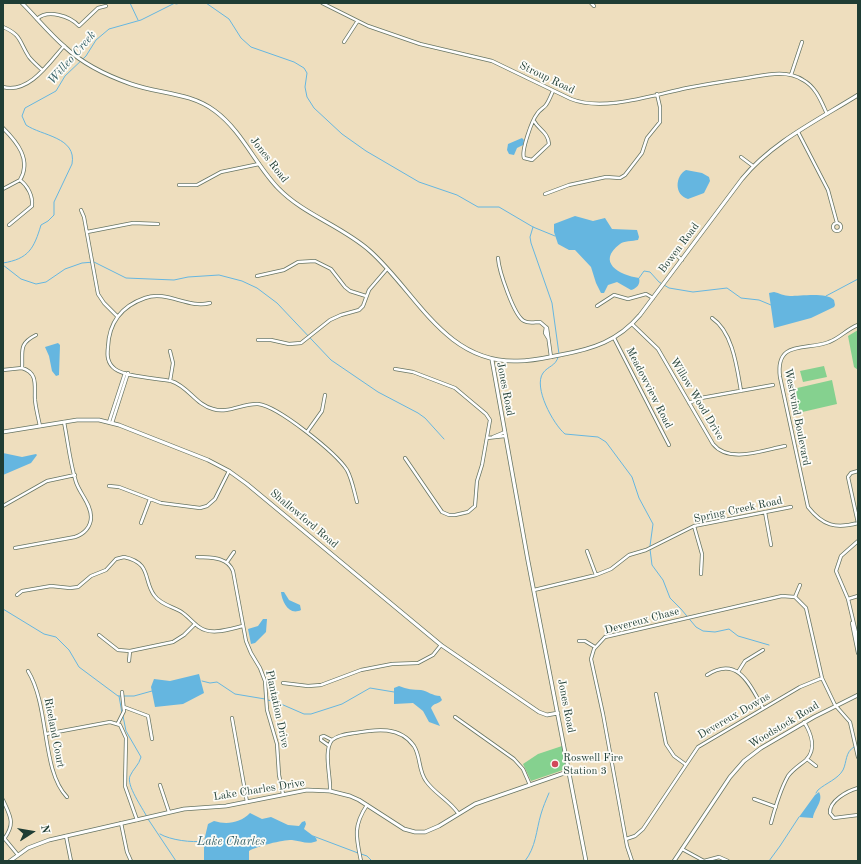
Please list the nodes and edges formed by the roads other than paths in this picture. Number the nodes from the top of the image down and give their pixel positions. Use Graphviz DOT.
graph roads {
  1 [pos="22,3"];
  2 [pos="322,3"];
  3 [pos="591,3"];
  4 [pos="106,6"];
  5 [pos="594,6"];
  6 [pos="37,19"];
  7 [pos="357,22"];
  8 [pos="3,27"];
  9 [pos="344,42"];
  10 [pos="802,42"];
  11 [pos="64,46"];
  12 [pos="42,70"];
  13 [pos="791,75"];
  14 [pos="3,87"];
  15 [pos="553,91"];
  16 [pos="657,94"];
  17 [pos="858,95"];
  18 [pos="827,114"];
  19 [pos="534,121"];
  20 [pos="537,126"];
  21 [pos="3,128"];
  22 [pos="531,128"];
  23 [pos="798,132"];
  24 [pos="741,157"];
  25 [pos="259,164"];
  26 [pos="753,166"];
  27 [pos="20,180"];
  28 [pos="179,185"];
  29 [pos="3,189"];
  30 [pos="545,194"];
  31 [pos="81,210"];
  32 [pos="158,224"];
  33 [pos="837,224"];
  34 [pos="9,225"];
  35 [pos="87,232"];
  36 [pos="675,254"];
  37 [pos="498,258"];
  38 [pos="682,260"];
  39 [pos="387,269"];
  40 [pos="257,276"];
  41 [pos="366,296"];
  42 [pos="653,298"];
  43 [pos="210,303"];
  44 [pos="596,306"];
  45 [pos="117,316"];
  46 [pos="712,318"];
  47 [pos="632,324"];
  48 [pos="858,325"];
  49 [pos="36,335"];
  50 [pos="614,338"];
  51 [pos="258,340"];
  52 [pos="170,351"];
  53 [pos="551,357"];
  54 [pos="492,360"];
  55 [pos="22,368"];
  56 [pos="395,369"];
  57 [pos="3,370"];
  58 [pos="126,373"];
  59 [pos="170,381"];
  60 [pos="773,385"];
  61 [pos="741,391"];
  62 [pos="325,395"];
  63 [pos="689,403"];
  64 [pos="64,422"];
  65 [pos="110,423"];
  66 [pos="40,426"];
  67 [pos="3,432"];
  68 [pos="308,432"];
  69 [pos="505,434"];
  70 [pos="487,438"];
  71 [pos="669,444"];
  72 [pos="785,446"];
  73 [pos="405,458"];
  74 [pos="229,471"];
  75 [pos="858,471"];
  76 [pos="75,475"];
  77 [pos="109,486"];
  78 [pos="150,499"];
  79 [pos="357,502"];
  80 [pos="3,506"];
  81 [pos="791,506"];
  82 [pos="765,512"];
  83 [pos="141,523"];
  84 [pos="858,523"];
  85 [pos="694,526"];
  86 [pos="858,541"];
  87 [pos="771,545"];
  88 [pos="15,548"];
  89 [pos="233,551"];
  90 [pos="588,551"];
  91 [pos="196,557"];
  92 [pos="227,562"];
  93 [pos="701,574"];
  94 [pos="596,576"];
  95 [pos="800,585"];
  96 [pos="533,590"];
  97 [pos="17,595"];
  98 [pos="858,596"];
  99 [pos="795,597"];
  100 [pos="848,599"];
  101 [pos="852,619"];
  102 [pos="195,624"];
  103 [pos="243,626"];
  104 [pos="99,635"];
  105 [pos="579,641"];
  106 [pos="858,641"];
  107 [pos="441,645"];
  108 [pos="596,646"];
  109 [pos="763,650"];
  110 [pos="130,651"];
  111 [pos="858,653"];
  112 [pos="130,661"];
  113 [pos="28,671"];
  114 [pos="738,672"];
  115 [pos="707,675"];
  116 [pos="822,678"];
  117 [pos="283,683"];
  118 [pos="122,692"];
  119 [pos="656,694"];
  120 [pos="858,695"];
  121 [pos="835,705"];
  122 [pos="124,707"];
  123 [pos="763,708"];
  124 [pos="558,713"];
  125 [pos="455,717"];
  126 [pos="232,718"];
  127 [pos="804,722"];
  128 [pos="118,723"];
  129 [pos="46,734"];
  130 [pos="152,739"];
  131 [pos="332,740"];
  132 [pos="328,745"];
  133 [pos="858,757"];
  134 [pos="807,759"];
  135 [pos="685,764"];
  136 [pos="816,766"];
  137 [pos="570,771"];
  138 [pos="160,785"];
  139 [pos="530,785"];
  140 [pos="858,788"];
  141 [pos="330,791"];
  142 [pos="283,794"];
  143 [pos="67,797"];
  144 [pos="754,799"];
  145 [pos="3,800"];
  146 [pos="247,802"];
  147 [pos="367,805"];
  148 [pos="776,807"];
  149 [pos="169,812"];
  150 [pos="458,813"];
  151 [pos="858,814"];
  152 [pos="137,820"];
  153 [pos="121,823"];
  154 [pos="771,823"];
  155 [pos="66,836"];
  156 [pos="4,838"];
  157 [pos="626,839"];
  158 [pos="682,849"];
  159 [pos="18,855"];
  160 [pos="10,861"];
  161 [pos="71,861"];
  162 [pos="131,861"];
  163 [pos="361,861"];
  164 [pos="586,861"];
  165 [pos="632,861"];
  166 [pos="674,861"];
  167 [pos="728,861"];
  1 -- 6 [label="street, Jones Road"];
  2 -- 7 [label="street, Stroup Road"];
  3 -- 5 [label="street"];
  4 -- 6 [label="street"];
  6 -- 11 [label="street, Jones Road"];
  7 -- 9 [label="street"];
  7 -- 15 [label="street, Stroup Road"];
  8 -- 12 [label="street"];
  10 -- 13 [label="street"];
  11 -- 12 [label="street"];
  11 -- 25 [label="street, Jones Road"];
  12 -- 14 [label="street"];
  13 -- 16 [label="street, Stroup Road"];
  13 -- 18 [label="street, Stroup Road"];
  15 -- 16 [label="street, Stroup Road"];
  15 -- 19 [label="street"];
  16 -- 30 [label="street"];
  17 -- 18 [label="street, Bowen Road"];
  18 -- 23 [label="street, Bowen Road"];
  19 -- 20 [label="street"];
  19 -- 22 [label="street"];
  20 -- 22 [label="street"];
  20 -- 22 [label="street"];
  21 -- 27 [label="street"];
  23 -- 26 [label="street, Bowen Road"];
  23 -- 33 [label="street"];
  24 -- 26 [label="street"];
  25 -- 28 [label="street"];
  25 -- 39 [label="street, Jones Road"];
  26 -- 38 [label="street, Bowen Road"];
  27 -- 29 [label="street"];
  27 -- 34 [label="street"];
  31 -- 35 [label="street"];
  32 -- 35 [label="street"];
  35 -- 45 [label="street"];
  36 -- 38 [label="street"];
  37 -- 53 [label="street"];
  38 -- 42 [label="street, Bowen Road"];
  39 -- 41 [label="street"];
  39 -- 54 [label="street, Jones Road"];
  40 -- 41 [label="street"];
  41 -- 51 [label="street"];
  42 -- 44 [label="street"];
  42 -- 47 [label="street, Bowen Road"];
  43 -- 45 [label="street"];
  45 -- 58 [label="street"];
  46 -- 61 [label="street"];
  47 -- 50 [label="street, Bowen Road"];
  47 -- 63 [label="street, Willow Wood Drive"];
  48 -- 84 [label="street, Westwind Boulevard"];
  49 -- 55 [label="street"];
  50 -- 53 [label="street, Bowen Road"];
  50 -- 71 [label="street, Meadowview Road"];
  52 -- 59 [label="street"];
  53 -- 54 [label="street, Bowen Road"];
  54 -- 69 [label="street, Jones Road"];
  55 -- 57 [label="street"];
  55 -- 66 [label="street"];
  56 -- 70 [label="street"];
  58 -- 59 [label="street"];
  58 -- 65 [label="street"];
  59 -- 68 [label="street"];
  60 -- 61 [label="street"];
  61 -- 63 [label="street"];
  62 -- 68 [label="street"];
  63 -- 72 [label="street, Willow Wood Drive"];
  64 -- 65 [label="street, Shallowford Road"];
  64 -- 66 [label="street, Shallowford Road"];
  64 -- 76 [label="street"];
  65 -- 74 [label="street, Shallowford Road"];
  66 -- 67 [label="street, Shallowford Road"];
  68 -- 79 [label="street"];
  69 -- 70 [label="street"];
  69 -- 96 [label="street, Jones Road"];
  70 -- 73 [label="street"];
  74 -- 78 [label="street"];
  74 -- 107 [label="street, Shallowford Road"];
  75 -- 84 [label="street"];
  76 -- 80 [label="street"];
  76 -- 88 [label="street"];
  77 -- 78 [label="street"];
  78 -- 83 [label="street"];
  81 -- 82 [label="street, Spring Creek Road"];
  82 -- 85 [label="street, Spring Creek Road"];
  82 -- 87 [label="street"];
  85 -- 93 [label="street"];
  85 -- 94 [label="street, Spring Creek Road"];
  86 -- 100 [label="street"];
  89 -- 92 [label="street"];
  90 -- 94 [label="street"];
  91 -- 92 [label="street"];
  92 -- 103 [label="street, Plantation Drive"];
  94 -- 96 [label="street, Spring Creek Road"];
  95 -- 99 [label="street"];
  96 -- 124 [label="street, Jones Road"];
  97 -- 102 [label="street"];
  98 -- 100 [label="street"];
  99 -- 108 [label="street, Devereux Chase"];
  99 -- 116 [label="street"];
  100 -- 101 [label="street"];
  101 -- 106 [label="street"];
  101 -- 111 [label="street"];
  102 -- 103 [label="street"];
  102 -- 110 [label="street"];
  103 -- 142 [label="street, Plantation Drive"];
  104 -- 110 [label="street"];
  105 -- 108 [label="street"];
  107 -- 117 [label="street"];
  107 -- 124 [label="street, Shallowford Road"];
  108 -- 157 [label="street, Devereux Chase"];
  109 -- 114 [label="street"];
  110 -- 112 [label="street"];
  113 -- 129 [label="street, Riceland Court"];
  114 -- 115 [label="street"];
  114 -- 123 [label="street"];
  116 -- 121 [label="street"];
  116 -- 123 [label="street, Devereux Downs"];
  118 -- 122 [label="street"];
  119 -- 135 [label="street"];
  120 -- 121 [label="street, Woodstock Road"];
  121 -- 127 [label="street, Woodstock Road"];
  121 -- 133 [label="street"];
  122 -- 128 [label="street"];
  122 -- 130 [label="street"];
  123 -- 135 [label="street, Devereux Downs"];
  124 -- 137 [label="street, Jones Road"];
  125 -- 139 [label="street"];
  126 -- 146 [label="street"];
  127 -- 134 [label="street"];
  127 -- 158 [label="street, Woodstock Road"];
  128 -- 129 [label="street"];
  128 -- 152 [label="street"];
  129 -- 143 [label="street, Riceland Court"];
  131 -- 132 [label="street"];
  131 -- 132 [label="street"];
  131 -- 150 [label="street"];
  132 -- 141 [label="street"];
  134 -- 136 [label="street"];
  134 -- 148 [label="street"];
  135 -- 157 [label="street, Devereux Downs"];
  137 -- 139 [label="street, Lake Charles Drive"];
  137 -- 164 [label="street, Jones Road"];
  138 -- 149 [label="street"];
  139 -- 150 [label="street, Lake Charles Drive"];
  140 -- 151 [label="street"];
  141 -- 142 [label="street, Lake Charles Drive"];
  141 -- 147 [label="street, Lake Charles Drive"];
  142 -- 146 [label="street, Lake Charles Drive"];
  144 -- 148 [label="street"];
  145 -- 156 [label="street"];
  146 -- 149 [label="street, Lake Charles Drive"];
  147 -- 150 [label="street, Lake Charles Drive"];
  147 -- 163 [label="street"];
  148 -- 154 [label="street"];
  149 -- 152 [label="street, Lake Charles Drive"];
  152 -- 153 [label="street, Lake Charles Drive"];
  153 -- 155 [label="street, Lake Charles Drive"];
  153 -- 162 [label="street"];
  155 -- 159 [label="street, Lake Charles Drive"];
  155 -- 161 [label="street"];
  156 -- 159 [label="street"];
  157 -- 165 [label="street, Devereux Chase"];
  158 -- 166 [label="street, Woodstock Road"];
  158 -- 167 [label="street"];
  159 -- 160 [label="street, Lake Charles Drive"];
}
